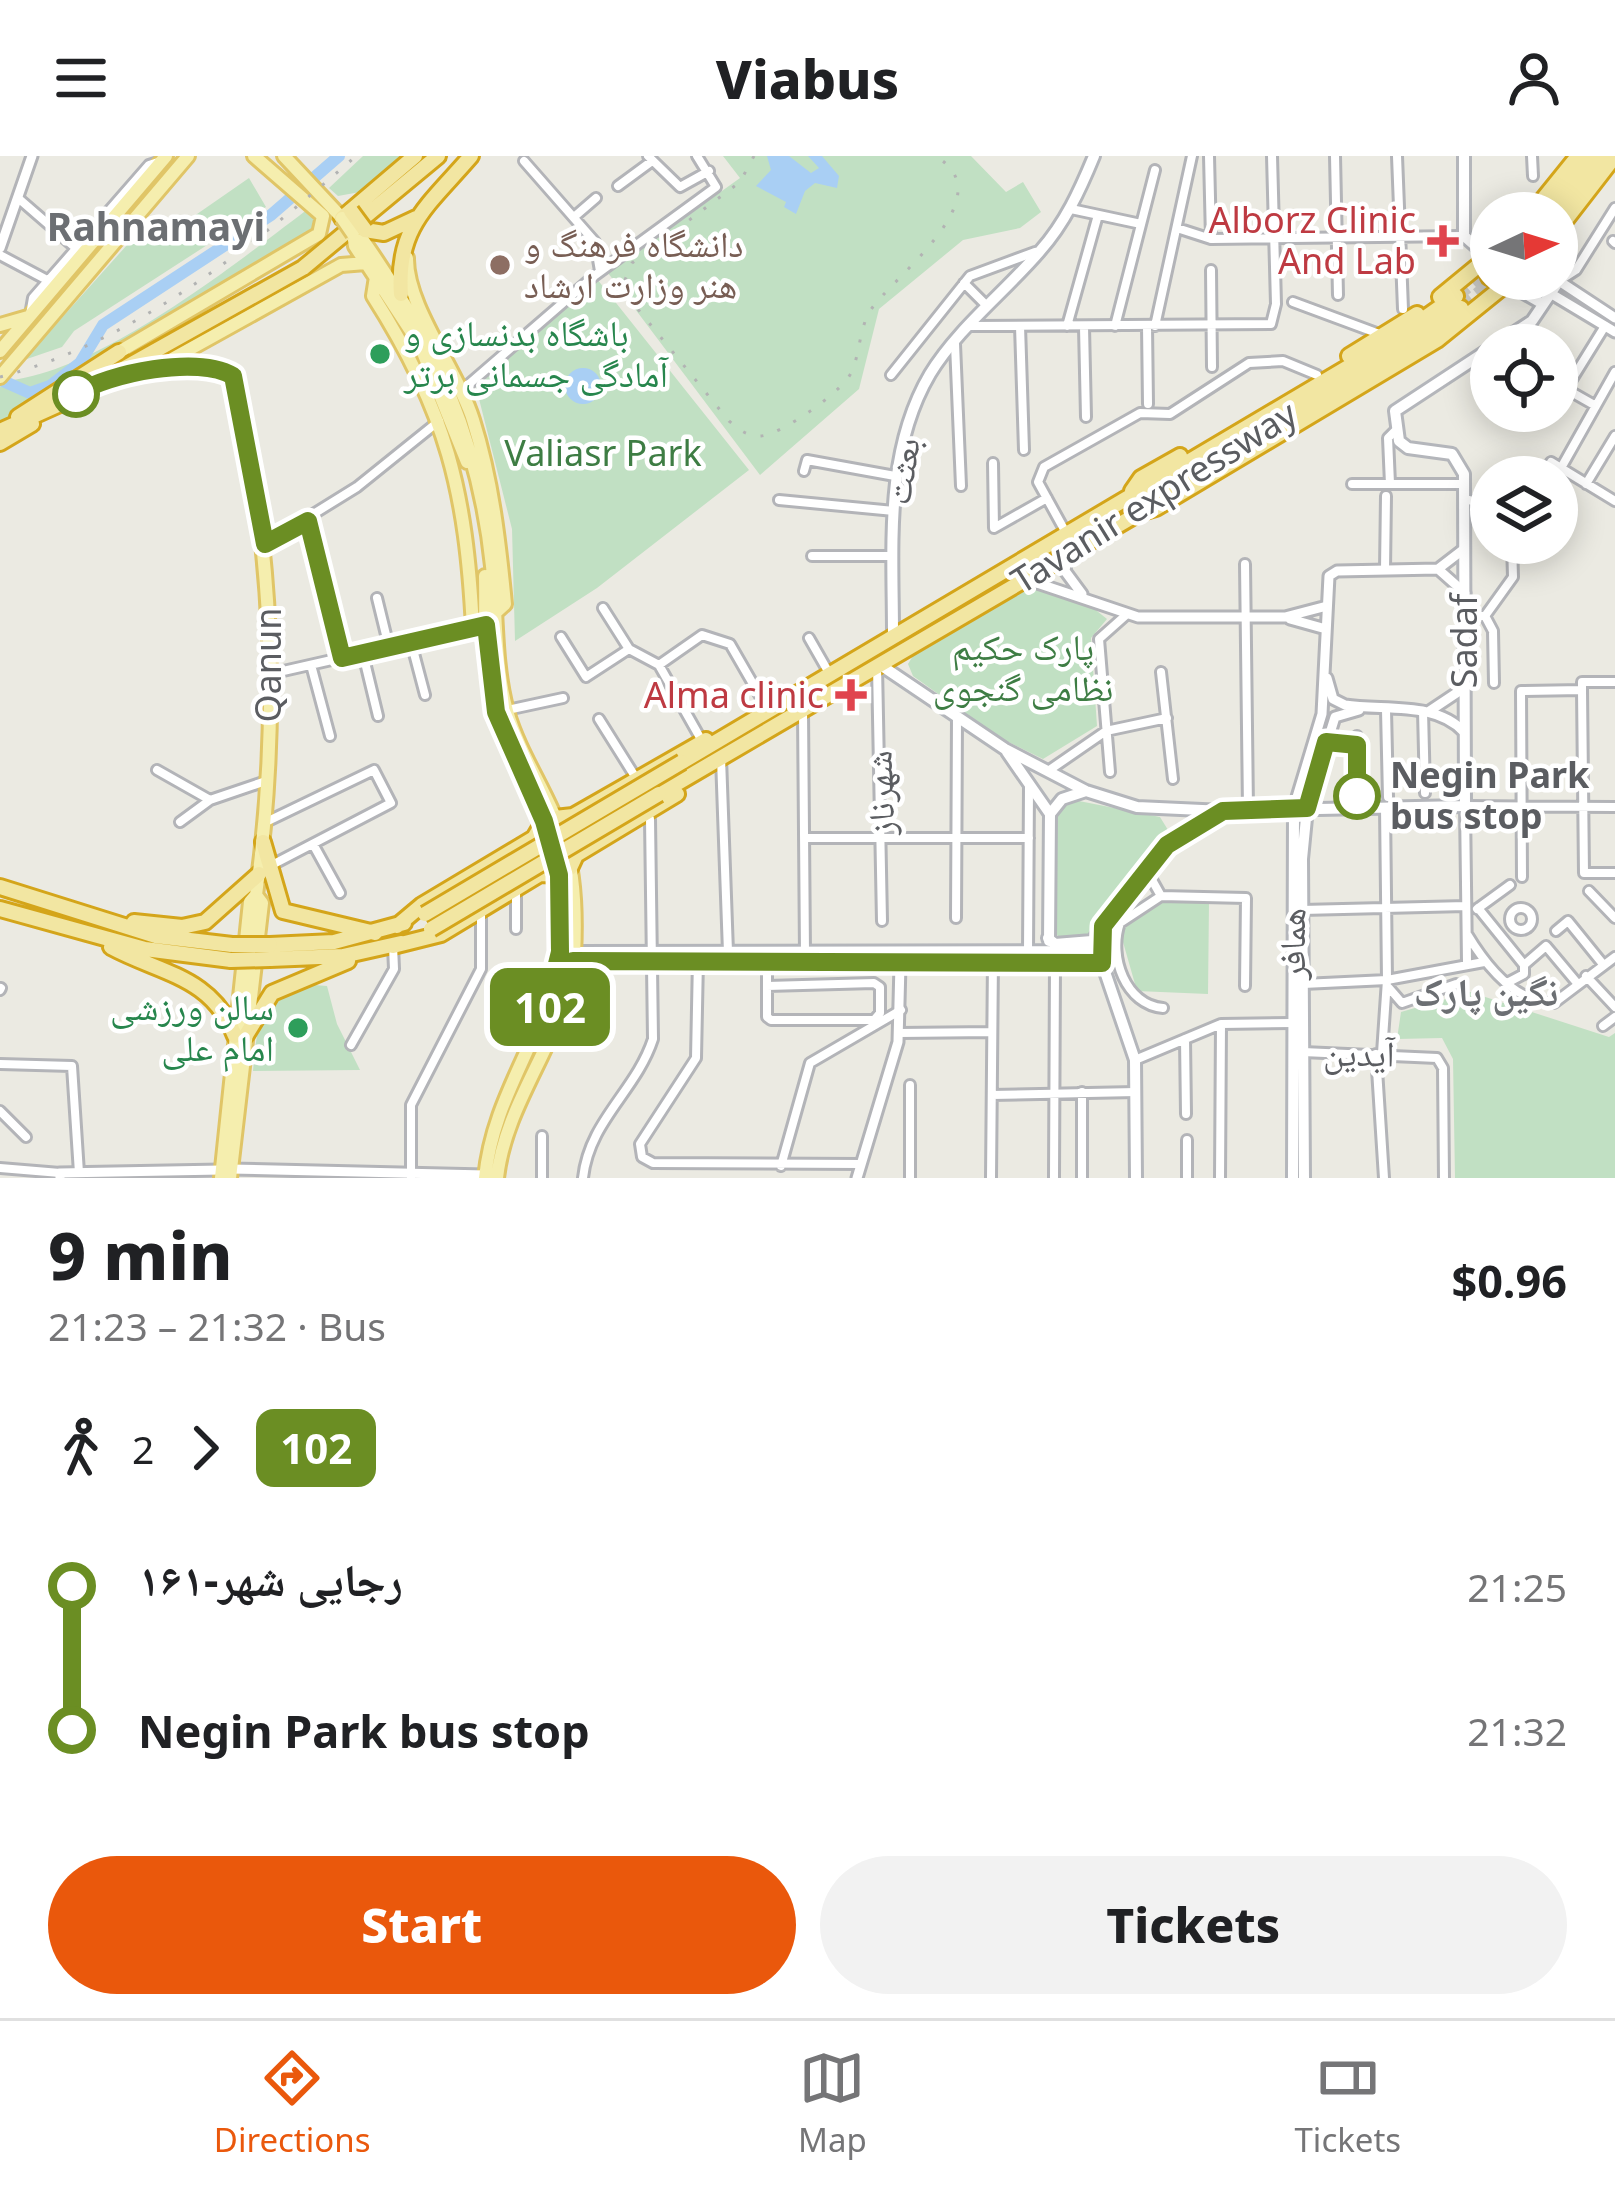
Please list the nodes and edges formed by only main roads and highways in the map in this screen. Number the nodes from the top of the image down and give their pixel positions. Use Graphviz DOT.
graph roads {
  1 [pos="188,156"];
  2 [pos="254,156"];
  3 [pos="415,156"];
  4 [pos="438,156"];
  5 [pos="471,156"];
  6 [pos="1094,156"];
  7 [pos="1465,156"];
  8 [pos="1578,156"];
  9 [pos="1589,156"];
  10 [pos="1601,156"];
  11 [pos="1615,156"];
  12 [pos="165,158"];
  13 [pos="287,159"];
  14 [pos="1549,192"];
  15 [pos="369,198"];
  16 [pos="431,202"];
  17 [pos="1578,204"];
  18 [pos="327,210"];
  19 [pos="347,214"];
  20 [pos="418,217"];
  21 [pos="359,232"];
  22 [pos="1470,241"];
  23 [pos="366,263"];
  24 [pos="341,265"];
  25 [pos="1470,273"];
  26 [pos="376,276"];
  27 [pos="1463,280"];
  28 [pos="401,294"];
  29 [pos="1488,300"];
  30 [pos="1484,303"];
  31 [pos="29,317"];
  32 [pos="0,325"];
  33 [pos="0,351"];
  34 [pos="119,352"];
  35 [pos="1470,360"];
  36 [pos="154,369"];
  37 [pos="0,377"];
  38 [pos="96,382"];
  39 [pos="458,393"];
  40 [pos="62,403"];
  41 [pos="5,428"];
  42 [pos="0,443"];
  43 [pos="1132,491"];
  44 [pos="1139,513"];
  45 [pos="479,626"];
  46 [pos="893,634"];
  47 [pos="902,651"];
  48 [pos="878,665"];
  49 [pos="913,686"];
  50 [pos="728,733"];
  51 [pos="1005,749"];
  52 [pos="718,760"];
  53 [pos="1086,791"];
  54 [pos="1301,808"];
  55 [pos="1163,811"];
  56 [pos="1223,811"];
  57 [pos="1051,814"];
  58 [pos="573,816"];
  59 [pos="550,819"];
  60 [pos="262,842"];
  61 [pos="523,844"];
  62 [pos="589,845"];
  63 [pos="1167,845"];
  64 [pos="564,872"];
  65 [pos="259,874"];
  66 [pos="540,874"];
  67 [pos="0,887"];
  68 [pos="0,909"];
  69 [pos="1297,910"];
  70 [pos="100,919"];
  71 [pos="428,922"];
  72 [pos="397,926"];
  73 [pos="375,933"];
  74 [pos="1100,935"];
  75 [pos="91,936"];
  76 [pos="1048,938"];
  77 [pos="393,946"];
  78 [pos="376,950"];
  79 [pos="232,952"];
  80 [pos="270,952"];
  81 [pos="573,956"];
  82 [pos="733,956"];
  83 [pos="1053,957"];
  84 [pos="1101,957"];
  85 [pos="805,958"];
  86 [pos="993,958"];
  87 [pos="547,1026"];
  88 [pos="241,1035"];
  89 [pos="1298,1158"];
  90 [pos="226,1174"];
  91 [pos="489,1177"];
  92 [pos="1136,1178"];
  93 [pos="1293,1178"];
  94 [pos="1304,1178"];
  1 -- 37 [label="main road"];
  2 -- 18 [label="main road"];
  3 -- 15 [label="highway"];
  4 -- 38 [label="highway"];
  5 -- 16 [label="highway"];
  6 -- 46 [label="main road, بعثت"];
  7 -- 22 [label="main road"];
  8 -- 14 [label="highway"];
  9 -- 10 [label="highway"];
  11 -- 17 [label="highway"];
  12 -- 31 [label="main road"];
  13 -- 18 [label="main road"];
  15 -- 18 [label="main road"];
  15 -- 19 [label="highway"];
  16 -- 20 [label="highway"];
  16 -- 39 [label="main road"];
  18 -- 19 [label="main road"];
  18 -- 34 [label="main road"];
  19 -- 21 [label="highway, bridge"];
  20 -- 21 [label="highway"];
  20 -- 28 [label="highway"];
  21 -- 23 [label="main road"];
  21 -- 24 [label="main road"];
  21 -- 28 [label="main road"];
  23 -- 24 [label="main road"];
  23 -- 26 [label="main road"];
  24 -- 36 [label="main road"];
  25 -- 27 [label="highway"];
  26 -- 45 [label="main road"];
  26 -- 45 [label="main road"];
  27 -- 30 [label="highway"];
  27 -- 43 [label="highway"];
  28 -- 39 [label="main road"];
  29 -- 30 [label="highway"];
  30 -- 44 [label="highway"];
  31 -- 32 [label="main road"];
  31 -- 33 [label="main road"];
  34 -- 41 [label="highway"];
  35 -- 54 [label="main road, Sadaf"];
  36 -- 38 [label="main road"];
  36 -- 60 [label="main road, Qanun"];
  38 -- 40 [label="highway"];
  39 -- 59 [label="main road"];
  40 -- 41 [label="highway"];
  40 -- 42 [label="highway"];
  43 -- 44 [label="highway, Tavanir expressway"];
  43 -- 46 [label="highway, Tavanir expressway"];
  44 -- 47 [label="highway, Tavanir expressway"];
  45 -- 59 [label="main road"];
  46 -- 50 [label="highway, Tavanir expressway"];
  47 -- 48 [label="highway, Tavanir expressway"];
  47 -- 49 [label="main road"];
  48 -- 49 [label="main road"];
  48 -- 52 [label="highway, Tavanir expressway"];
  49 -- 51 [label="main road"];
  50 -- 58 [label="highway"];
  50 -- 71 [label="highway, Tavanir expressway, bridge"];
  51 -- 53 [label="main road"];
  51 -- 57 [label="main road"];
  52 -- 62 [label="highway"];
  52 -- 71 [label="highway, Tavanir expressway, bridge"];
  53 -- 55 [label="main road"];
  53 -- 57 [label="main road"];
  54 -- 56 [label="main road"];
  54 -- 69 [label="main road, همافر"];
  55 -- 56 [label="main road"];
  55 -- 63 [label="main road"];
  56 -- 63 [label="main road"];
  57 -- 76 [label="main road"];
  58 -- 59 [label="highway"];
  58 -- 62 [label="highway"];
  59 -- 61 [label="highway"];
  59 -- 64 [label="main road"];
  60 -- 65 [label="main road, Qanun"];
  60 -- 73 [label="highway"];
  61 -- 66 [label="highway"];
  61 -- 72 [label="highway"];
  62 -- 64 [label="highway"];
  63 -- 74 [label="main road"];
  64 -- 66 [label="highway"];
  64 -- 81 [label="main road"];
  64 -- 87 [label="main road"];
  65 -- 70 [label="highway"];
  65 -- 88 [label="main road, Qanun"];
  66 -- 77 [label="highway"];
  67 -- 70 [label="highway"];
  68 -- 75 [label="highway"];
  69 -- 89 [label="main road, همافر"];
  69 -- 89 [label="main road, همافر"];
  70 -- 79 [label="highway"];
  71 -- 72 [label="highway"];
  71 -- 77 [label="highway"];
  72 -- 73 [label="highway"];
  73 -- 80 [label="highway"];
  74 -- 76 [label="main road"];
  74 -- 84 [label="main road"];
  75 -- 79 [label="highway"];
  75 -- 88 [label="highway"];
  76 -- 83 [label="main road"];
  77 -- 78 [label="highway"];
  78 -- 80 [label="highway"];
  78 -- 88 [label="highway"];
  79 -- 80 [label="highway, bridge"];
  81 -- 82 [label="main road"];
  81 -- 87 [label="main road"];
  82 -- 85 [label="main road"];
  82 -- 85 [label="main road"];
  83 -- 84 [label="main road"];
  83 -- 86 [label="main road"];
  83 -- 86 [label="main road"];
  84 -- 92 [label="main road"];
  85 -- 86 [label="main road"];
  87 -- 91 [label="main road"];
  88 -- 90 [label="main road, Qanun"];
  89 -- 93 [label="main road, همافر"];
  89 -- 94 [label="main road, همافر"];
}
